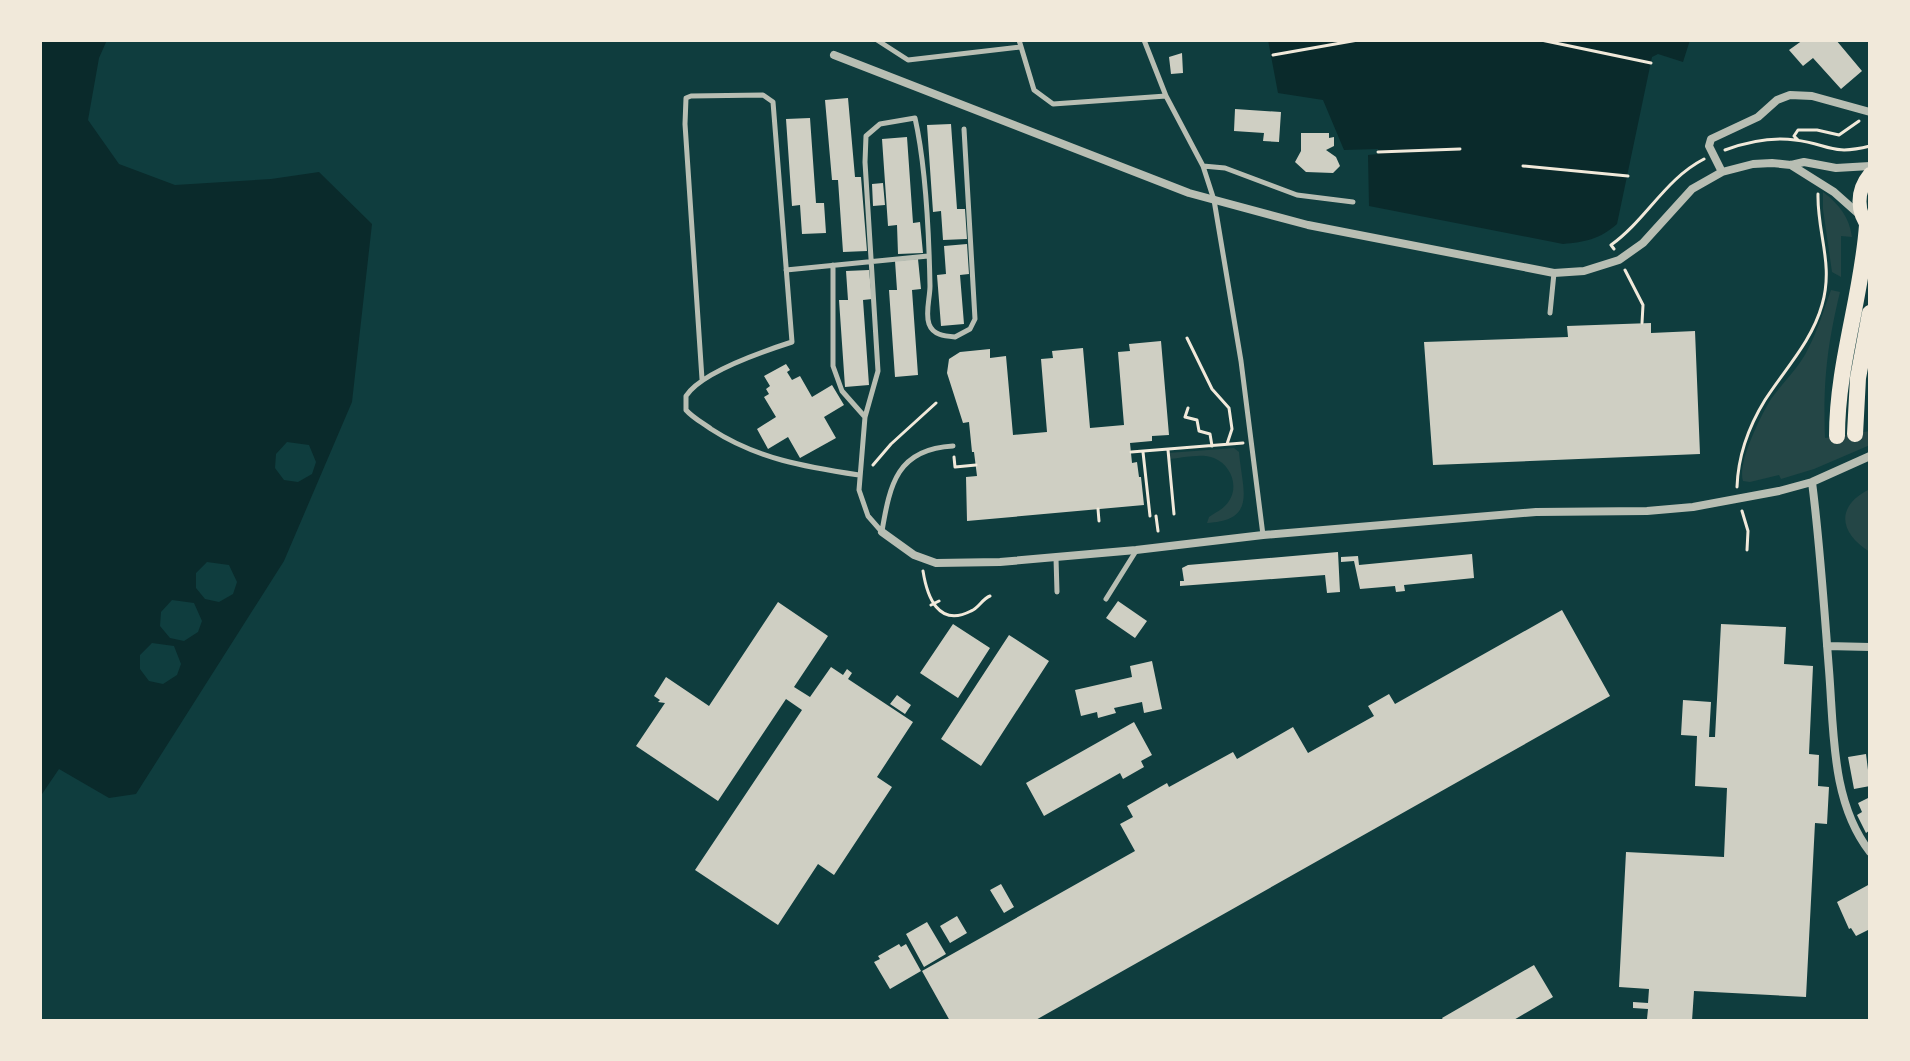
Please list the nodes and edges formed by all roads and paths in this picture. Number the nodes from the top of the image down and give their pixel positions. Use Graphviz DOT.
graph roads {
  1 [pos="877,40"];
  2 [pos="1019,40"];
  3 [pos="1144,40"];
  4 [pos="1358,40"];
  5 [pos="1541,40"];
  6 [pos="1021,47"];
  7 [pos="834,55"];
  8 [pos="1273,55"];
  9 [pos="1651,63"];
  10 [pos="1166,96"];
  11 [pos="1870,112"];
  12 [pos="964,129"];
  13 [pos="1798,140"];
  14 [pos="1870,146"];
  15 [pos="1460,149"];
  16 [pos="1378,152"];
  17 [pos="1712,155"];
  18 [pos="1791,165"];
  19 [pos="1203,166"];
  20 [pos="1523,166"];
  21 [pos="1870,166"];
  22 [pos="1722,172"];
  23 [pos="1870,174"];
  24 [pos="1628,176"];
  25 [pos="1818,194"];
  26 [pos="1214,200"];
  27 [pos="1353,202"];
  28 [pos="1866,224"];
  29 [pos="928,256"];
  30 [pos="872,260"];
  31 [pos="1619,260"];
  32 [pos="833,265"];
  33 [pos="786,270"];
  34 [pos="1554,273"];
  35 [pos="1550,313"];
  36 [pos="1869,321"];
  37 [pos="1642,323"];
  38 [pos="1187,338"];
  39 [pos="702,379"];
  40 [pos="936,403"];
  41 [pos="1188,408"];
  42 [pos="865,417"];
  43 [pos="1855,434"];
  44 [pos="1837,436"];
  45 [pos="1251,442"];
  46 [pos="1227,444"];
  47 [pos="953,446"];
  48 [pos="1212,446"];
  49 [pos="1168,450"];
  50 [pos="1131,452"];
  51 [pos="1143,452"];
  52 [pos="1870,456"];
  53 [pos="976,465"];
  54 [pos="859,475"];
  55 [pos="1812,482"];
  56 [pos="859,485"];
  57 [pos="1737,488"];
  58 [pos="1098,509"];
  59 [pos="1742,511"];
  60 [pos="1174,514"];
  61 [pos="1150,516"];
  62 [pos="1156,516"];
  63 [pos="1099,521"];
  64 [pos="1158,531"];
  65 [pos="882,532"];
  66 [pos="1263,535"];
  67 [pos="1136,550"];
  68 [pos="1747,550"];
  69 [pos="1056,557"];
  70 [pos="914,565"];
  71 [pos="1057,592"];
  72 [pos="990,596"];
  73 [pos="1106,599"];
  74 [pos="939,601"];
  75 [pos="932,605"];
  76 [pos="1827,646"];
  77 [pos="1870,647"];
  78 [pos="1870,852"];
  1 -- 6 [label="lane"];
  2 -- 6 [label="lane"];
  3 -- 10 [label="lane"];
  4 -- 8 [label="path"];
  5 -- 9 [label="path"];
  6 -- 10 [label="lane"];
  7 -- 26 [label="street"];
  10 -- 19 [label="lane"];
  11 -- 13 [label="path"];
  11 -- 17 [label="street"];
  12 -- 29 [label="lane"];
  13 -- 14 [label="path"];
  13 -- 17 [label="path"];
  15 -- 16 [label="path"];
  17 -- 22 [label="street"];
  17 -- 31 [label="path"];
  18 -- 21 [label="street"];
  18 -- 22 [label="street"];
  18 -- 28 [label="street"];
  19 -- 26 [label="lane"];
  19 -- 27 [label="lane"];
  20 -- 24 [label="path"];
  22 -- 31 [label="street"];
  23 -- 28 [label="main road"];
  25 -- 57 [label="path"];
  26 -- 34 [label="street"];
  26 -- 45 [label="lane"];
  28 -- 44 [label="highway"];
  29 -- 30 [label="lane"];
  29 -- 30 [label="lane"];
  30 -- 32 [label="lane"];
  30 -- 42 [label="lane"];
  31 -- 34 [label="street"];
  31 -- 37 [label="path"];
  32 -- 33 [label="lane"];
  32 -- 42 [label="lane"];
  33 -- 39 [label="lane"];
  33 -- 39 [label="lane"];
  34 -- 35 [label="lane"];
  36 -- 43 [label="highway"];
  38 -- 46 [label="path"];
  39 -- 54 [label="lane"];
  40 -- 56 [label="path"];
  41 -- 48 [label="path"];
  42 -- 54 [label="lane"];
  45 -- 46 [label="path"];
  45 -- 66 [label="lane"];
  46 -- 48 [label="path"];
  47 -- 53 [label="path"];
  47 -- 65 [label="lane"];
  48 -- 49 [label="path"];
  49 -- 51 [label="path"];
  49 -- 60 [label="path"];
  50 -- 51 [label="path"];
  51 -- 61 [label="path"];
  52 -- 55 [label="street"];
  54 -- 56 [label="lane"];
  55 -- 66 [label="street"];
  55 -- 76 [label="street"];
  56 -- 65 [label="lane"];
  58 -- 63 [label="path"];
  59 -- 68 [label="path"];
  62 -- 64 [label="path"];
  65 -- 69 [label="street"];
  66 -- 67 [label="street"];
  67 -- 69 [label="street"];
  67 -- 73 [label="lane"];
  69 -- 71 [label="lane"];
  70 -- 75 [label="path"];
  72 -- 75 [label="path"];
  74 -- 75 [label="path"];
  76 -- 77 [label="street"];
  76 -- 78 [label="street"];
}
